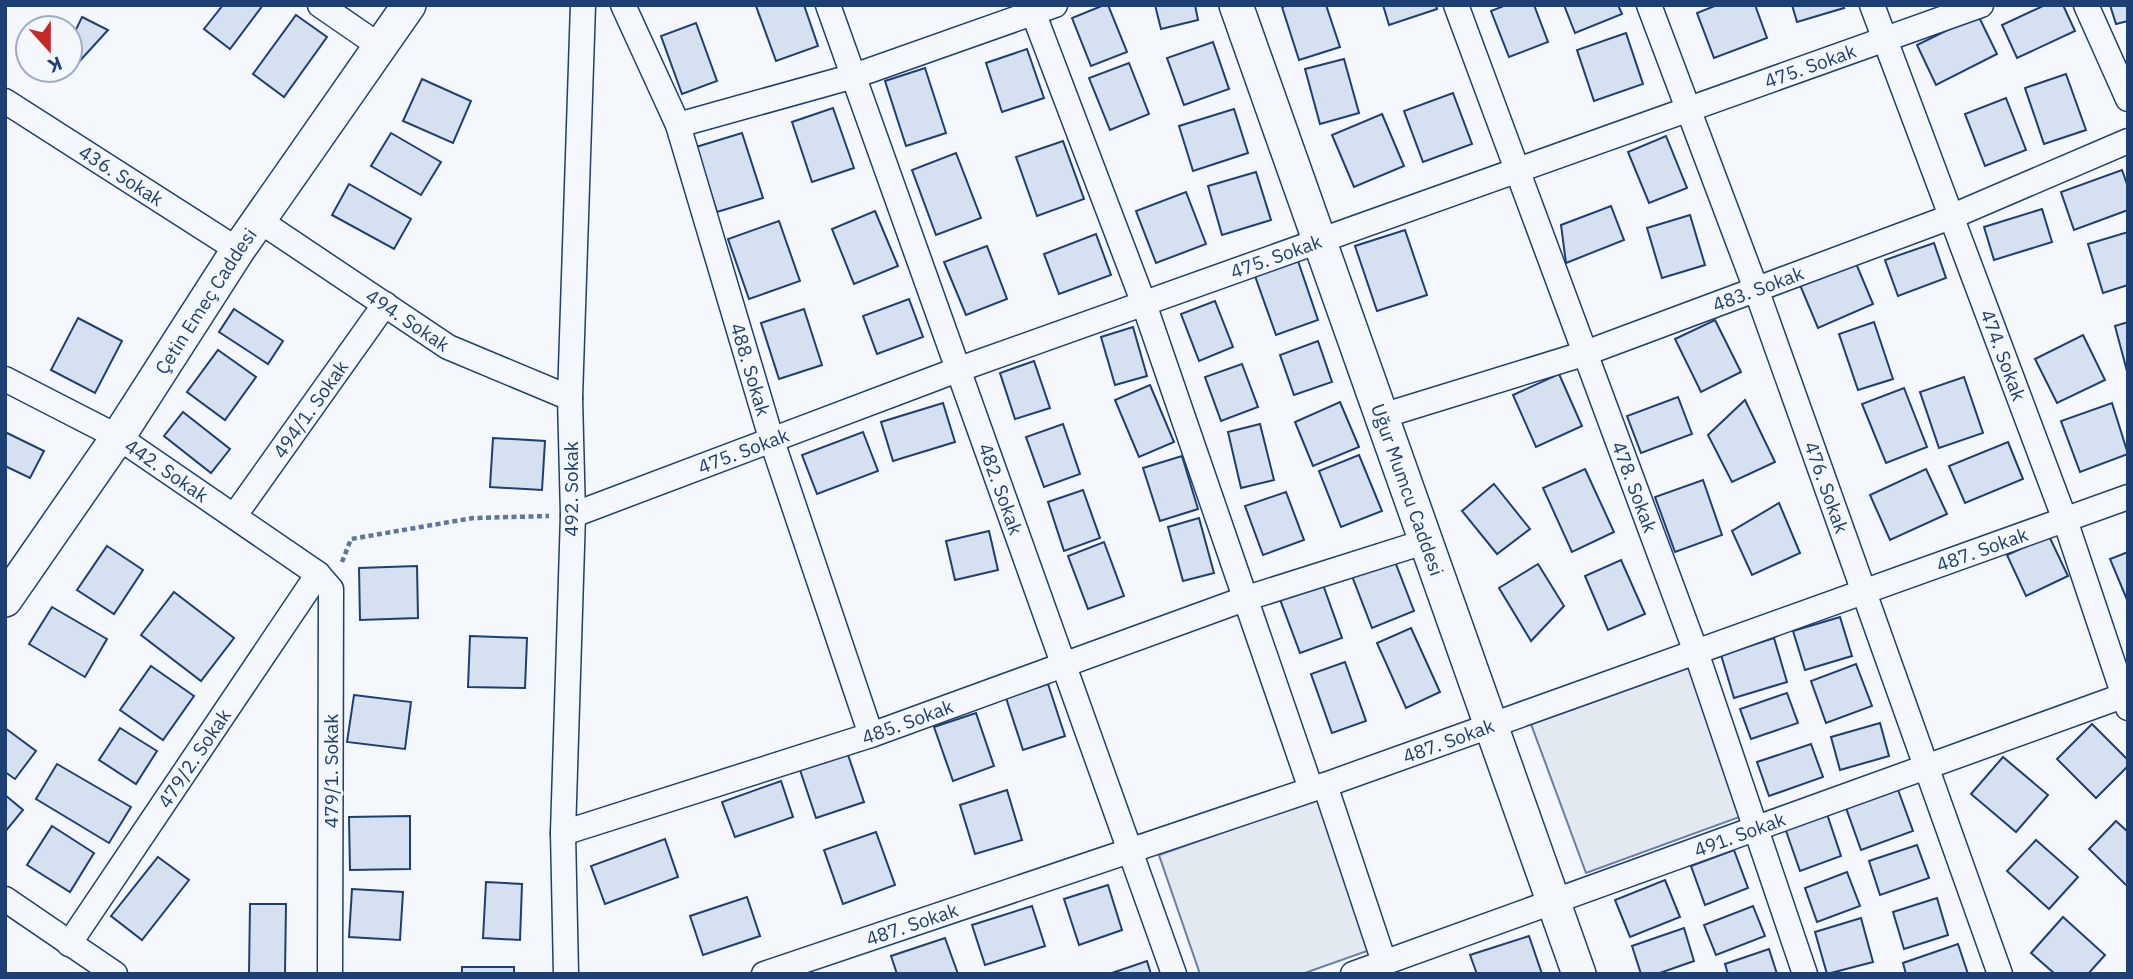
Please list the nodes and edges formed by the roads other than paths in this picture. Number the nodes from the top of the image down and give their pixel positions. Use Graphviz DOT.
graph roads {
  1 [pos="320,5"];
  2 [pos="410,5"];
  3 [pos="583,5"];
  4 [pos="623,5"];
  5 [pos="828,5"];
  6 [pos="1236,5"];
  7 [pos="1455,5"];
  8 [pos="1649,5"];
  9 [pos="1872,5"];
  10 [pos="1981,5"];
  11 [pos="2086,5"];
  12 [pos="1044,9"];
  13 [pos="1885,41"];
  14 [pos="381,47"];
  15 [pos="853,76"];
  16 [pos="2128,99"];
  17 [pos="5,100"];
  18 [pos="1686,109"];
  19 [pos="678,125"];
  20 [pos="2128,141"];
  21 [pos="1515,169"];
  22 [pos="1953,216"];
  23 [pos="260,221"];
  24 [pos="1320,240"];
  25 [pos="238,250"];
  26 [pos="1756,289"];
  27 [pos="385,304"];
  28 [pos="1144,304"];
  29 [pos="1583,354"];
  30 [pos="957,370"];
  31 [pos="5,379"];
  32 [pos="570,398"];
  33 [pos="1382,416"];
  34 [pos="118,436"];
  35 [pos="772,438"];
  36 [pos="2128,498"];
  37 [pos="235,515"];
  38 [pos="573,515"];
  39 [pos="2065,520"];
  40 [pos="1424,542"];
  41 [pos="325,582"];
  42 [pos="1861,591"];
  43 [pos="1247,598"];
  44 [pos="5,600"];
  45 [pos="1696,652"];
  46 [pos="1063,666"];
  47 [pos="2126,699"];
  48 [pos="1491,727"];
  49 [pos="872,735"];
  50 [pos="1925,767"];
  51 [pos="1318,787"];
  52 [pos="1757,829"];
  53 [pos="563,833"];
  54 [pos="1128,850"];
  55 [pos="5,899"];
  56 [pos="1554,902"];
  57 [pos="69,944"];
  58 [pos="1371,969"];
  59 [pos="770,973"];
  60 [pos="114,974"];
  61 [pos="330,974"];
  62 [pos="566,974"];
  63 [pos="1174,974"];
  64 [pos="1580,974"];
  65 [pos="1805,974"];
  66 [pos="2000,974"];
  1 -- 14 [label="street"];
  2 -- 14 [label="street, Çetin Emeç Caddesi"];
  3 -- 32 [label="street, 492. Sokak"];
  4 -- 19 [label="street, 488. Sokak"];
  5 -- 15 [label="street, 482. Sokak"];
  6 -- 24 [label="street, Uğur Mumcu Caddesi"];
  7 -- 21 [label="street, 478. Sokak"];
  8 -- 18 [label="street, 476. Sokak"];
  9 -- 13 [label="street, 474. Sokak"];
  10 -- 13 [label="street, 475. Sokak"];
  11 -- 16 [label="street"];
  12 -- 15 [label="street"];
  12 -- 28 [label="street"];
  13 -- 18 [label="street, 475. Sokak"];
  13 -- 22 [label="street, 474. Sokak"];
  14 -- 23 [label="street, Çetin Emeç Caddesi"];
  15 -- 19 [label="street"];
  15 -- 30 [label="street, 482. Sokak"];
  17 -- 25 [label="street, 436. Sokak"];
  18 -- 21 [label="street, 475. Sokak"];
  18 -- 26 [label="street, 476. Sokak"];
  19 -- 35 [label="street, 488. Sokak"];
  20 -- 22 [label="street, 483. Sokak"];
  21 -- 24 [label="street, 475. Sokak"];
  21 -- 29 [label="street, 478. Sokak"];
  22 -- 26 [label="street, 483. Sokak"];
  22 -- 39 [label="street, 474. Sokak"];
  23 -- 25 [label="street, Çetin Emeç Caddesi"];
  23 -- 27 [label="street, 494. Sokak"];
  24 -- 28 [label="street, 475. Sokak"];
  24 -- 33 [label="street, Uğur Mumcu Caddesi"];
  25 -- 34 [label="street, Çetin Emeç Caddesi"];
  26 -- 29 [label="street, 483. Sokak"];
  26 -- 42 [label="street, 476. Sokak"];
  27 -- 32 [label="street, 494. Sokak"];
  27 -- 37 [label="street, 494/1. Sokak"];
  28 -- 30 [label="street, 475. Sokak"];
  28 -- 43 [label="street"];
  29 -- 33 [label="street, 483. Sokak"];
  29 -- 45 [label="street, 478. Sokak"];
  30 -- 35 [label="street, 475. Sokak"];
  30 -- 46 [label="street, 482. Sokak"];
  31 -- 34 [label="street, 442. Sokak"];
  32 -- 38 [label="street, 492. Sokak"];
  33 -- 40 [label="street, Uğur Mumcu Caddesi"];
  34 -- 37 [label="street, 442. Sokak"];
  34 -- 44 [label="street, Çetin Emeç Caddesi"];
  35 -- 38 [label="street, 475. Sokak"];
  35 -- 49 [label="street, 488. Sokak"];
  36 -- 39 [label="street, 487. Sokak"];
  37 -- 41 [label="street, 442. Sokak"];
  38 -- 53 [label="street, 492. Sokak"];
  39 -- 42 [label="street, 487. Sokak"];
  39 -- 47 [label="street, 474. Sokak"];
  40 -- 43 [label="street, 485. Sokak"];
  40 -- 48 [label="street, Uğur Mumcu Caddesi"];
  41 -- 57 [label="street, 479/2. Sokak"];
  41 -- 61 [label="street, 479/1. Sokak"];
  42 -- 45 [label="street, 487. Sokak"];
  42 -- 50 [label="street, 476. Sokak"];
  43 -- 46 [label="street, 485. Sokak"];
  43 -- 51 [label="street"];
  45 -- 48 [label="street, 487. Sokak"];
  45 -- 52 [label="street, 478. Sokak"];
  46 -- 49 [label="street, 485. Sokak"];
  46 -- 54 [label="street, 482. Sokak"];
  47 -- 50 [label="street, 491. Sokak"];
  48 -- 51 [label="street, 487. Sokak"];
  48 -- 56 [label="street, Uğur Mumcu Caddesi"];
  49 -- 53 [label="street, 485. Sokak"];
  50 -- 52 [label="street, 491. Sokak"];
  50 -- 66 [label="street, 476. Sokak"];
  51 -- 54 [label="street, 487. Sokak"];
  51 -- 58 [label="street"];
  52 -- 56 [label="street, 491. Sokak"];
  52 -- 65 [label="street, 478. Sokak"];
  53 -- 62 [label="street, 492. Sokak"];
  54 -- 59 [label="street, 487. Sokak"];
  54 -- 63 [label="street, 482. Sokak"];
  55 -- 57 [label="street"];
  56 -- 58 [label="street, 491. Sokak"];
  56 -- 64 [label="street, Uğur Mumcu Caddesi"];
  57 -- 60 [label="street"];
}
